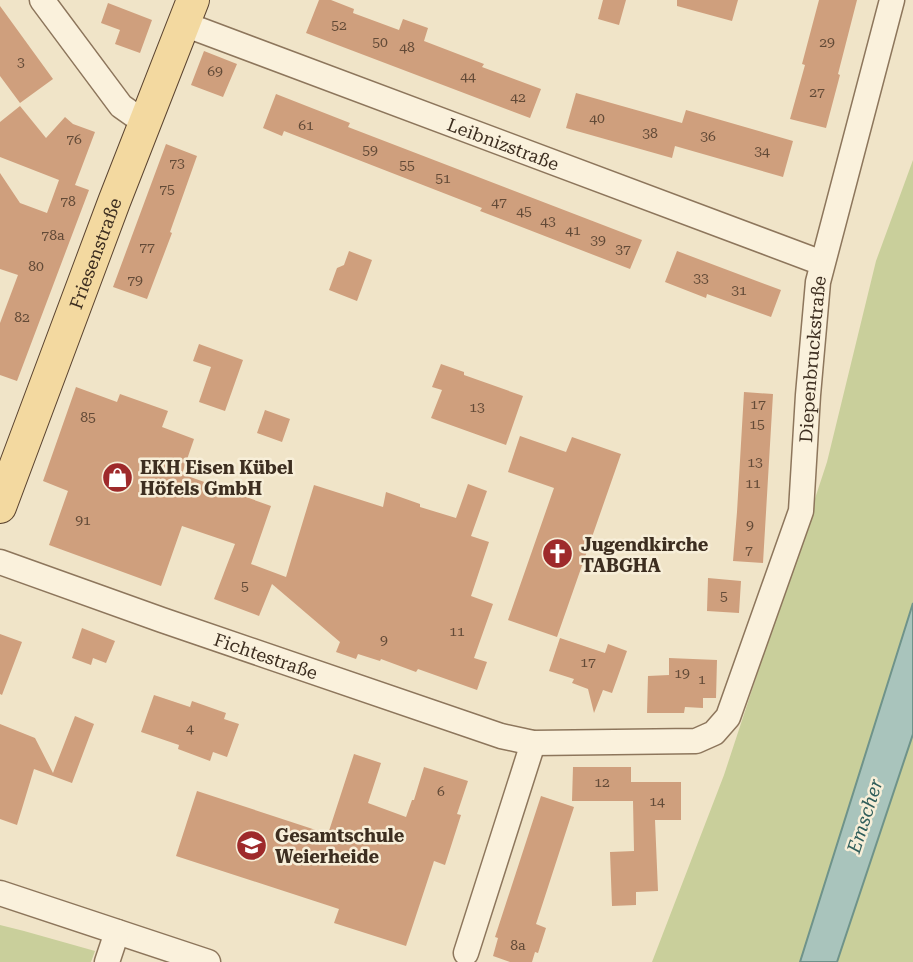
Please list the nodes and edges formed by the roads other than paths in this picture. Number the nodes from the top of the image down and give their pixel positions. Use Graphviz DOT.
graph roads {
  1 [pos="42,0"];
  2 [pos="892,0"];
  3 [pos="188,12"];
  4 [pos="145,123"];
  5 [pos="822,263"];
  6 [pos="0,507"];
  7 [pos="0,562"];
  8 [pos="728,717"];
  9 [pos="533,743"];
  10 [pos="0,893"];
  11 [pos="117,932"];
  12 [pos="466,953"];
  13 [pos="107,962"];
  14 [pos="208,962"];
  1 -- 4 [label="street"];
  2 -- 5 [label="street, Diepenbruckstraße"];
  3 -- 4 [label="main road, Friesenstraße"];
  3 -- 5 [label="street, Leibnizstraße"];
  4 -- 6 [label="main road, Friesenstraße"];
  5 -- 8 [label="street, Diepenbruckstraße"];
  7 -- 9 [label="street, Fichtestraße"];
  8 -- 9 [label="street, Fichtestraße"];
  9 -- 12 [label="street"];
  10 -- 11 [label="street"];
  11 -- 13 [label="street"];
  11 -- 14 [label="street"];
}
